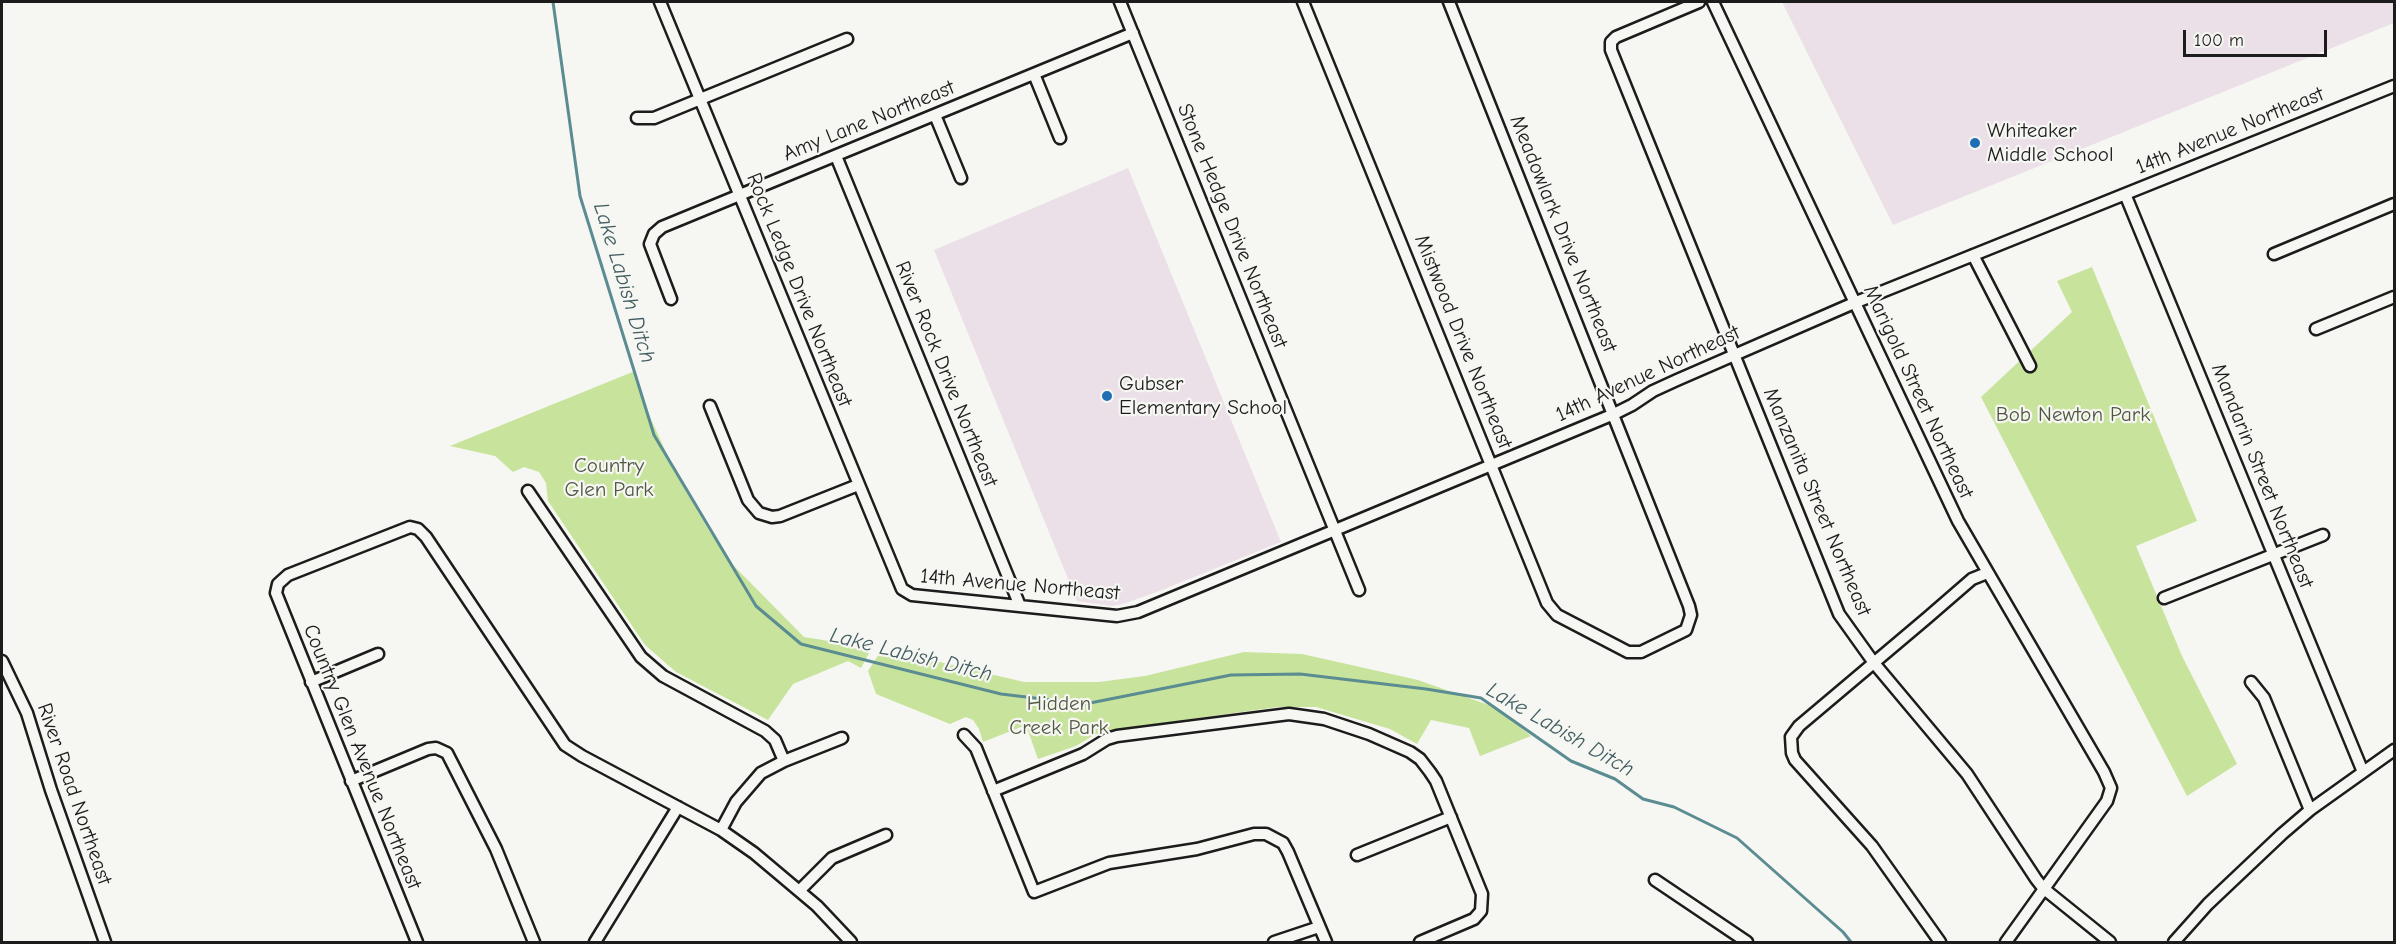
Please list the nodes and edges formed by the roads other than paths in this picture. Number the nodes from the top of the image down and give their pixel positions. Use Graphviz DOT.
graph roads {
  1 [pos="660,2"];
  2 [pos="1120,2"];
  3 [pos="1303,2"];
  4 [pos="1449,2"];
  5 [pos="1699,2"];
  6 [pos="1713,2"];
  7 [pos="1133,33"];
  8 [pos="847,39"];
  9 [pos="1034,74"];
  10 [pos="2394,86"];
  11 [pos="700,99"];
  12 [pos="935,115"];
  13 [pos="637,118"];
  14 [pos="1060,138"];
  15 [pos="836,156"];
  16 [pos="961,178"];
  17 [pos="2125,194"];
  18 [pos="739,195"];
  19 [pos="2394,204"];
  20 [pos="2274,254"];
  21 [pos="1973,255"];
  22 [pos="2394,297"];
  23 [pos="671,299"];
  24 [pos="1854,303"];
  25 [pos="2316,329"];
  26 [pos="1734,355"];
  27 [pos="2030,366"];
  28 [pos="710,406"];
  29 [pos="1614,414"];
  30 [pos="1492,466"];
  31 [pos="858,485"];
  32 [pos="528,491"];
  33 [pos="1335,531"];
  34 [pos="2323,535"];
  35 [pos="2274,554"];
  36 [pos="1987,573"];
  37 [pos="1359,590"];
  38 [pos="904,592"];
  39 [pos="2164,598"];
  40 [pos="1020,606"];
  41 [pos="1634,653"];
  42 [pos="378,654"];
  43 [pos="2,661"];
  44 [pos="1874,663"];
  45 [pos="310,682"];
  46 [pos="2251,682"];
  47 [pos="964,735"];
  48 [pos="842,738"];
  49 [pos="2394,750"];
  50 [pos="784,760"];
  51 [pos="2363,772"];
  52 [pos="351,781"];
  53 [pos="993,791"];
  54 [pos="678,807"];
  55 [pos="2310,810"];
  56 [pos="1451,817"];
  57 [pos="721,830"];
  58 [pos="886,835"];
  59 [pos="1357,855"];
  60 [pos="1655,880"];
  61 [pos="2043,888"];
  62 [pos="800,890"];
  63 [pos="1319,927"];
  64 [pos="105,942"];
  65 [pos="417,942"];
  66 [pos="534,942"];
  67 [pos="595,942"];
  68 [pos="851,942"];
  69 [pos="1274,942"];
  70 [pos="1326,942"];
  71 [pos="1420,942"];
  72 [pos="1747,942"];
  73 [pos="1940,942"];
  74 [pos="2006,942"];
  75 [pos="2110,942"];
  76 [pos="2174,942"];
  1 -- 11 [label="street, Rock Ledge Drive Northeast"];
  2 -- 7 [label="street, Stone Hedge Drive Northeast"];
  3 -- 30 [label="street, Mistwood Drive Northeast"];
  4 -- 29 [label="street, Meadowlark Drive Northeast"];
  5 -- 26 [label="street, Manzanita Street Northeast"];
  6 -- 24 [label="street, Marigold Street Northeast"];
  7 -- 9 [label="street, Amy Lane Northeast"];
  7 -- 33 [label="street, Stone Hedge Drive Northeast"];
  8 -- 11 [label="street"];
  9 -- 12 [label="street, Amy Lane Northeast"];
  9 -- 14 [label="street"];
  10 -- 17 [label="street, 14th Avenue Northeast"];
  11 -- 13 [label="street"];
  11 -- 18 [label="street, Rock Ledge Drive Northeast"];
  12 -- 15 [label="street, Amy Lane Northeast"];
  12 -- 16 [label="street"];
  15 -- 18 [label="street, Amy Lane Northeast"];
  15 -- 40 [label="street, River Rock Drive Northeast"];
  17 -- 21 [label="street, 14th Avenue Northeast"];
  17 -- 35 [label="street, Mandarin Street Northeast"];
  18 -- 23 [label="street, Amy Lane Northeast"];
  18 -- 31 [label="street, Rock Ledge Drive Northeast"];
  19 -- 20 [label="street"];
  21 -- 24 [label="street, 14th Avenue Northeast"];
  21 -- 27 [label="street"];
  22 -- 25 [label="street"];
  24 -- 26 [label="street, 14th Avenue Northeast"];
  24 -- 36 [label="street, Marigold Street Northeast"];
  26 -- 29 [label="street, 14th Avenue Northeast"];
  26 -- 44 [label="street, Manzanita Street Northeast"];
  28 -- 31 [label="street"];
  29 -- 30 [label="street, 14th Avenue Northeast"];
  29 -- 41 [label="street, Meadowlark Drive Northeast"];
  30 -- 33 [label="street, 14th Avenue Northeast"];
  30 -- 41 [label="street, Mistwood Drive Northeast"];
  31 -- 38 [label="street, Rock Ledge Drive Northeast"];
  32 -- 50 [label="street"];
  33 -- 37 [label="street, Stone Hedge Drive Northeast"];
  33 -- 40 [label="street, 14th Avenue Northeast"];
  34 -- 35 [label="street"];
  35 -- 39 [label="street"];
  35 -- 51 [label="street, Mandarin Street Northeast"];
  36 -- 44 [label="street"];
  36 -- 61 [label="street, Marigold Street Northeast"];
  38 -- 40 [label="street, 14th Avenue Northeast"];
  42 -- 45 [label="street"];
  43 -- 64 [label="street, River Road Northeast"];
  44 -- 61 [label="street, Manzanita Street Northeast"];
  44 -- 73 [label="street"];
  45 -- 52 [label="street, Country Glen Avenue Northeast"];
  45 -- 54 [label="street, Country Glen Avenue Northeast"];
  46 -- 55 [label="street"];
  47 -- 53 [label="street"];
  48 -- 50 [label="street"];
  49 -- 51 [label="street"];
  50 -- 57 [label="street"];
  51 -- 55 [label="street"];
  52 -- 65 [label="street, Country Glen Avenue Northeast"];
  52 -- 66 [label="street"];
  53 -- 56 [label="street"];
  53 -- 63 [label="street"];
  54 -- 57 [label="street"];
  54 -- 67 [label="street"];
  55 -- 76 [label="street"];
  56 -- 59 [label="street"];
  56 -- 71 [label="street"];
  57 -- 62 [label="street"];
  58 -- 62 [label="street"];
  60 -- 72 [label="street"];
  61 -- 74 [label="street"];
  61 -- 75 [label="street, Manzanita Street Northeast"];
  62 -- 68 [label="street"];
  63 -- 69 [label="street"];
  63 -- 70 [label="street"];
}
